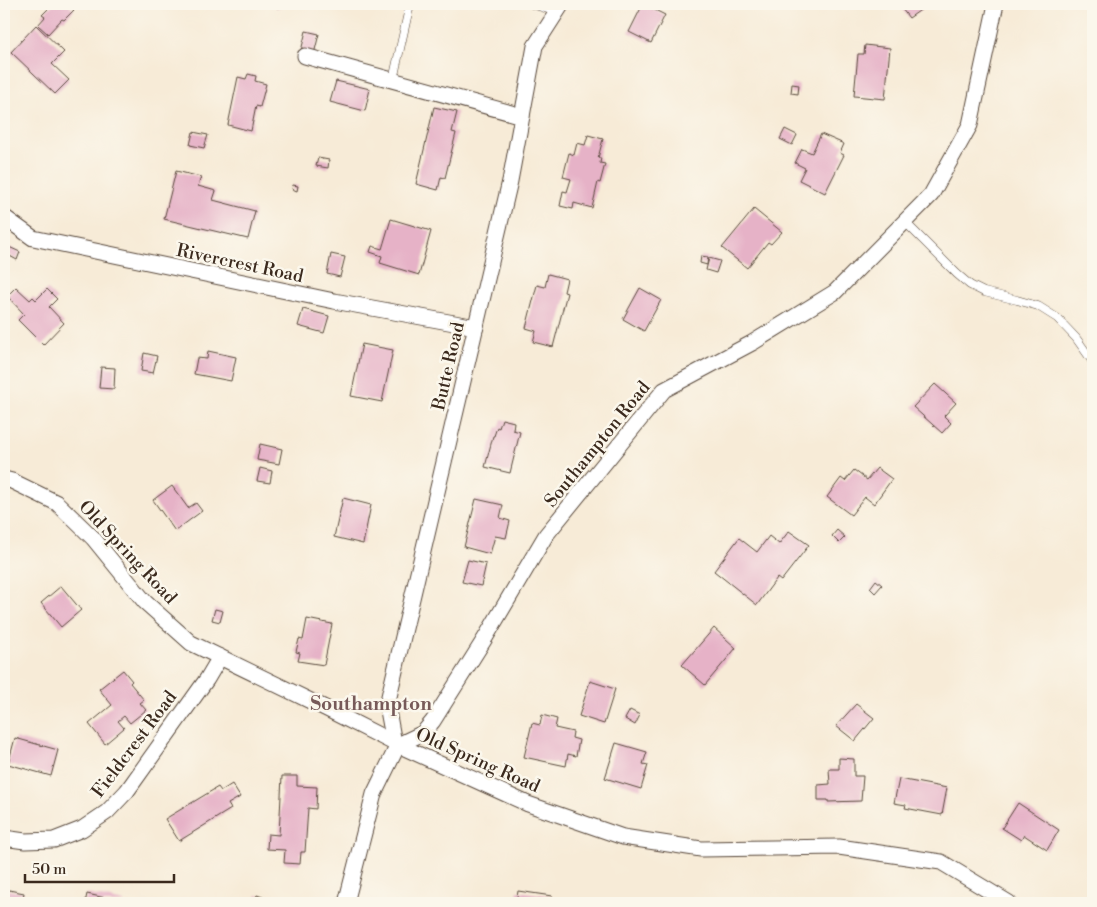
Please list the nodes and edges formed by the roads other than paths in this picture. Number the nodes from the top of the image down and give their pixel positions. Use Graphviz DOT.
graph roads {
  1 [pos="410,4"];
  2 [pos="532,4"];
  3 [pos="996,4"];
  4 [pos="559,8"];
  5 [pos="304,56"];
  6 [pos="393,80"];
  7 [pos="522,116"];
  8 [pos="4,217"];
  9 [pos="905,222"];
  10 [pos="476,327"];
  11 [pos="1093,362"];
  12 [pos="4,479"];
  13 [pos="220,657"];
  14 [pos="396,744"];
  15 [pos="4,838"];
  16 [pos="346,903"];
  17 [pos="1009,903"];
  1 -- 6 [label="lane"];
  2 -- 4 [label="lane"];
  3 -- 9 [label="street, Southampton Road"];
  4 -- 7 [label="street, Butte Road"];
  5 -- 6 [label="street"];
  6 -- 7 [label="street"];
  7 -- 10 [label="street, Butte Road"];
  8 -- 10 [label="street, Rivercrest Road"];
  9 -- 11 [label="lane"];
  9 -- 14 [label="street, Southampton Road"];
  10 -- 14 [label="street, Butte Road"];
  12 -- 13 [label="street, Old Spring Road"];
  13 -- 14 [label="street, Old Spring Road"];
  13 -- 15 [label="street, Fieldcrest Road"];
  14 -- 16 [label="street"];
  14 -- 17 [label="street, Old Spring Road"];
}
